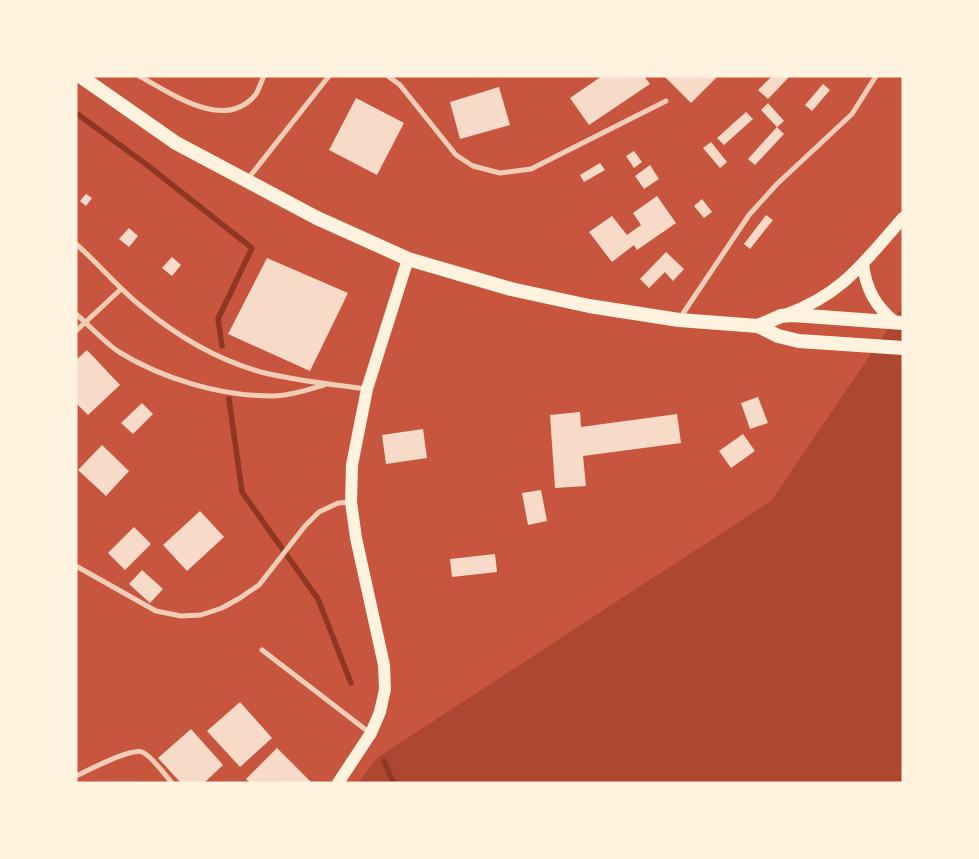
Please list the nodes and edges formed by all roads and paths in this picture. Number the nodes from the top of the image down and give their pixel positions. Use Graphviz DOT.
graph roads {
  1 [pos="80,76"];
  2 [pos="139,76"];
  3 [pos="264,76"];
  4 [pos="329,76"];
  5 [pos="388,76"];
  6 [pos="876,76"];
  7 [pos="666,101"];
  8 [pos="247,180"];
  9 [pos="903,218"];
  10 [pos="76,244"];
  11 [pos="408,259"];
  12 [pos="864,264"];
  13 [pos="121,289"];
  14 [pos="76,314"];
  15 [pos="781,316"];
  16 [pos="679,320"];
  17 [pos="84,322"];
  18 [pos="899,323"];
  19 [pos="758,326"];
  20 [pos="76,331"];
  21 [pos="900,348"];
  22 [pos="326,384"];
  23 [pos="367,389"];
  24 [pos="351,502"];
  25 [pos="76,566"];
  26 [pos="262,650"];
  27 [pos="371,733"];
  28 [pos="76,776"];
  29 [pos="172,783"];
  30 [pos="338,783"];
  1 -- 8 [label="highway"];
  2 -- 3 [label="street"];
  4 -- 8 [label="street"];
  5 -- 7 [label="street"];
  6 -- 16 [label="street"];
  8 -- 11 [label="highway"];
  9 -- 12 [label="main road"];
  10 -- 13 [label="street"];
  11 -- 16 [label="highway"];
  11 -- 23 [label="main road"];
  12 -- 15 [label="main road"];
  12 -- 18 [label="main road"];
  13 -- 17 [label="street"];
  13 -- 22 [label="street"];
  14 -- 17 [label="street"];
  15 -- 18 [label="highway"];
  15 -- 19 [label="highway"];
  16 -- 19 [label="highway"];
  17 -- 20 [label="street"];
  17 -- 22 [label="street"];
  19 -- 21 [label="highway"];
  22 -- 23 [label="street"];
  23 -- 24 [label="main road"];
  24 -- 25 [label="street"];
  24 -- 27 [label="main road"];
  26 -- 27 [label="street"];
  27 -- 30 [label="main road"];
  28 -- 29 [label="street"];
}
